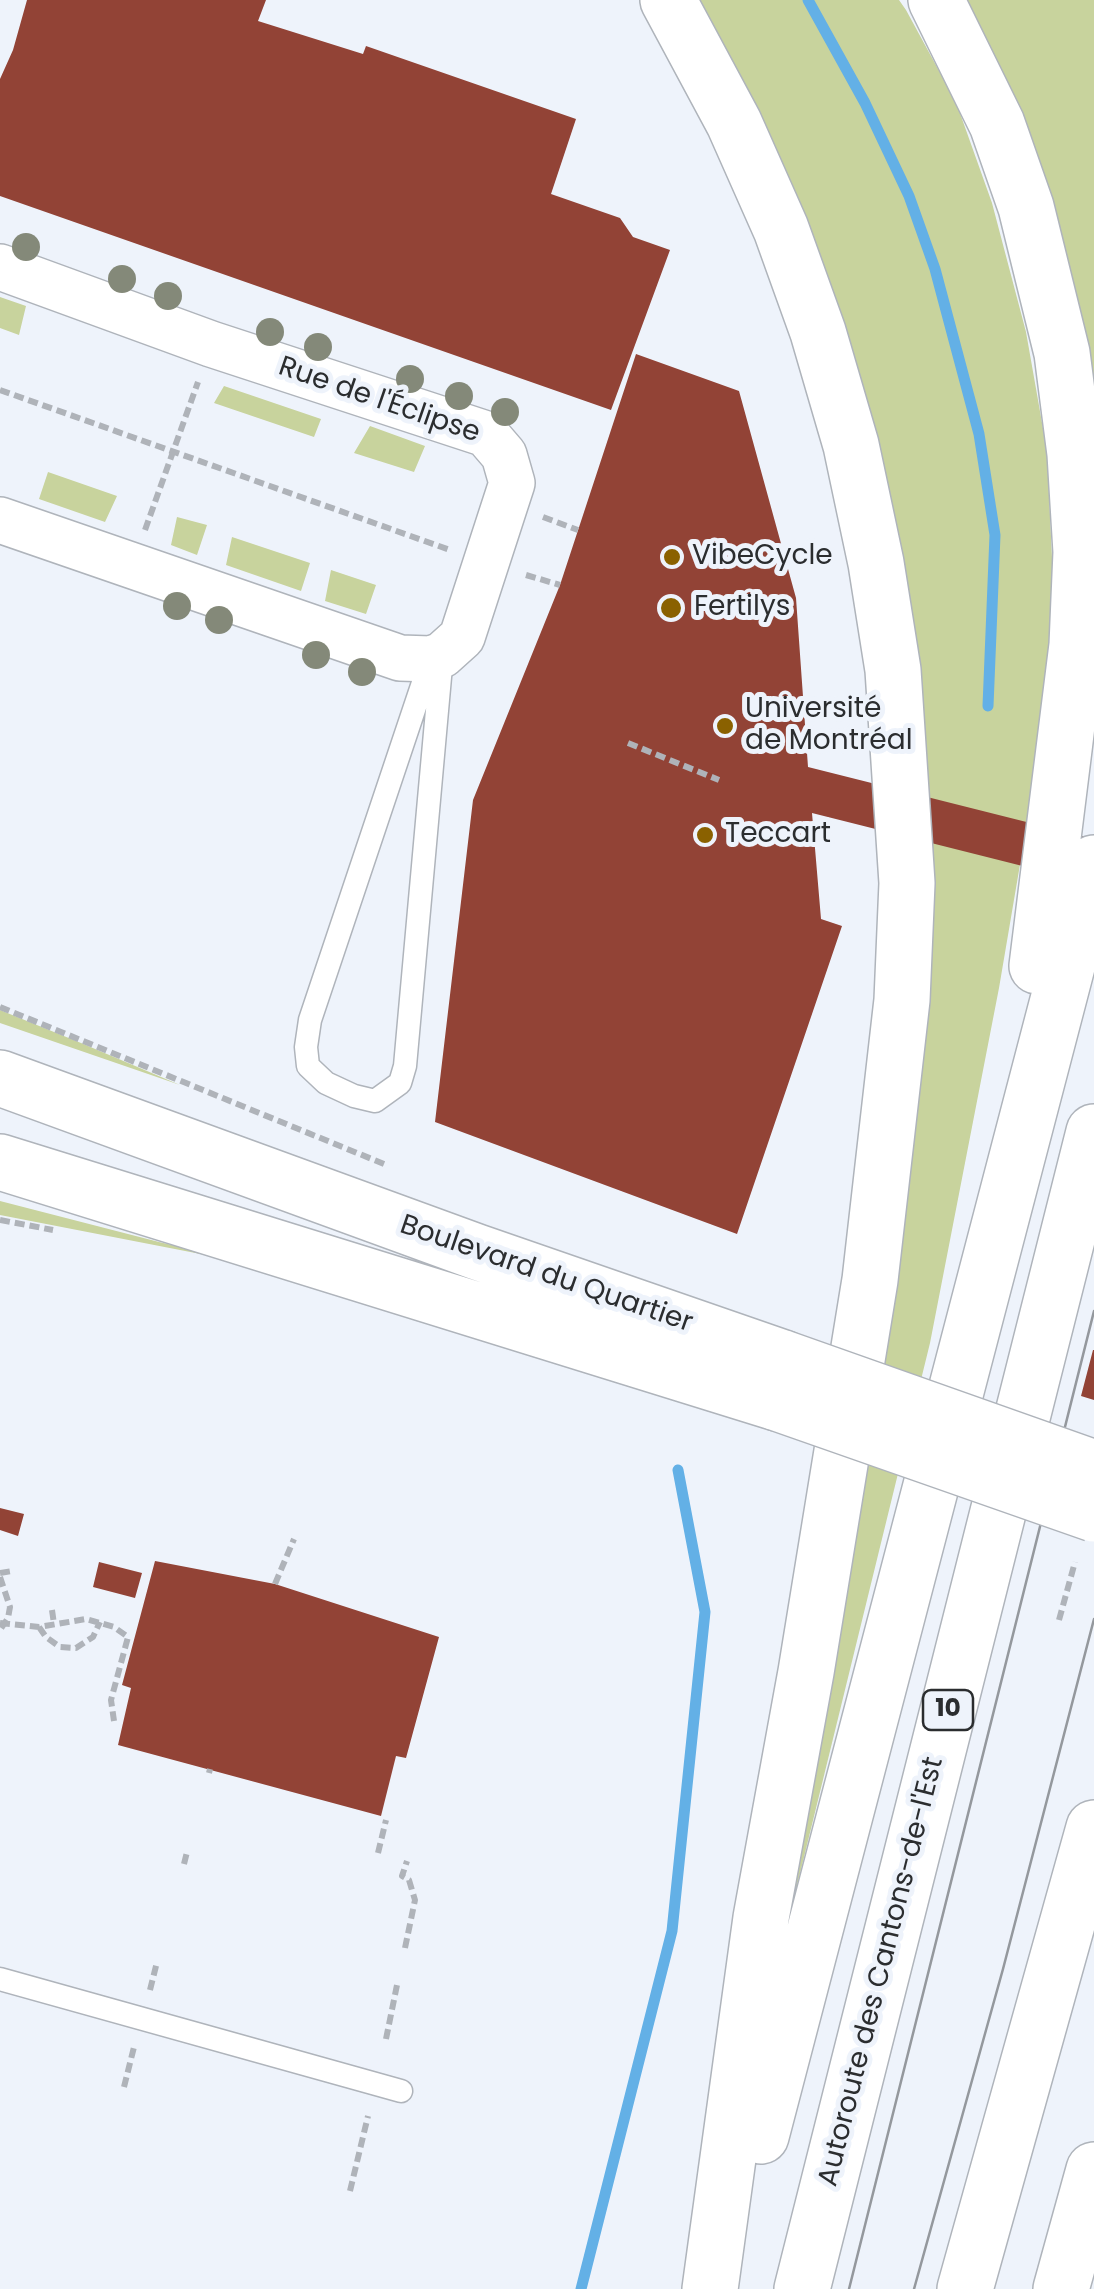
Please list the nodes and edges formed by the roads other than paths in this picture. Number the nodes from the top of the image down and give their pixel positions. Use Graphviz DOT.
graph roads {
  1 [pos="668,0"];
  2 [pos="936,0"];
  3 [pos="0,266"];
  4 [pos="0,520"];
  5 [pos="437,657"];
  6 [pos="1094,863"];
  7 [pos="0,1078"];
  8 [pos="1094,1132"];
  9 [pos="0,1162"];
  10 [pos="1008,1182"];
  11 [pos="780,1380"];
  12 [pos="1094,1468"];
  13 [pos="1084,1538"];
  14 [pos="1094,1828"];
  15 [pos="0,1978"];
  16 [pos="400,2091"];
  17 [pos="1094,2170"];
  18 [pos="710,2289"];
  19 [pos="722,2289"];
  20 [pos="802,2289"];
  21 [pos="966,2289"];
  22 [pos="1062,2289"];
  1 -- 18 [label="main road"];
  2 -- 10 [label="main road"];
  3 -- 5 [label="street, Rue de l'Éclipse"];
  4 -- 5 [label="street"];
  5 -- 5 [label="lane"];
  6 -- 10 [label="main road"];
  7 -- 11 [label="main road, Boulevard du Quartier"];
  8 -- 20 [label="main road, Autoroute des Cantons-de-l'Est / 10"];
  9 -- 11 [label="main road, Boulevard du Quartier"];
  10 -- 19 [label="main road"];
  11 -- 12 [label="main road, Boulevard du Quartier, bridge"];
  11 -- 13 [label="main road, Boulevard du Quartier, bridge"];
  14 -- 21 [label="main road"];
  15 -- 16 [label="lane"];
  17 -- 22 [label="main road"];
}
